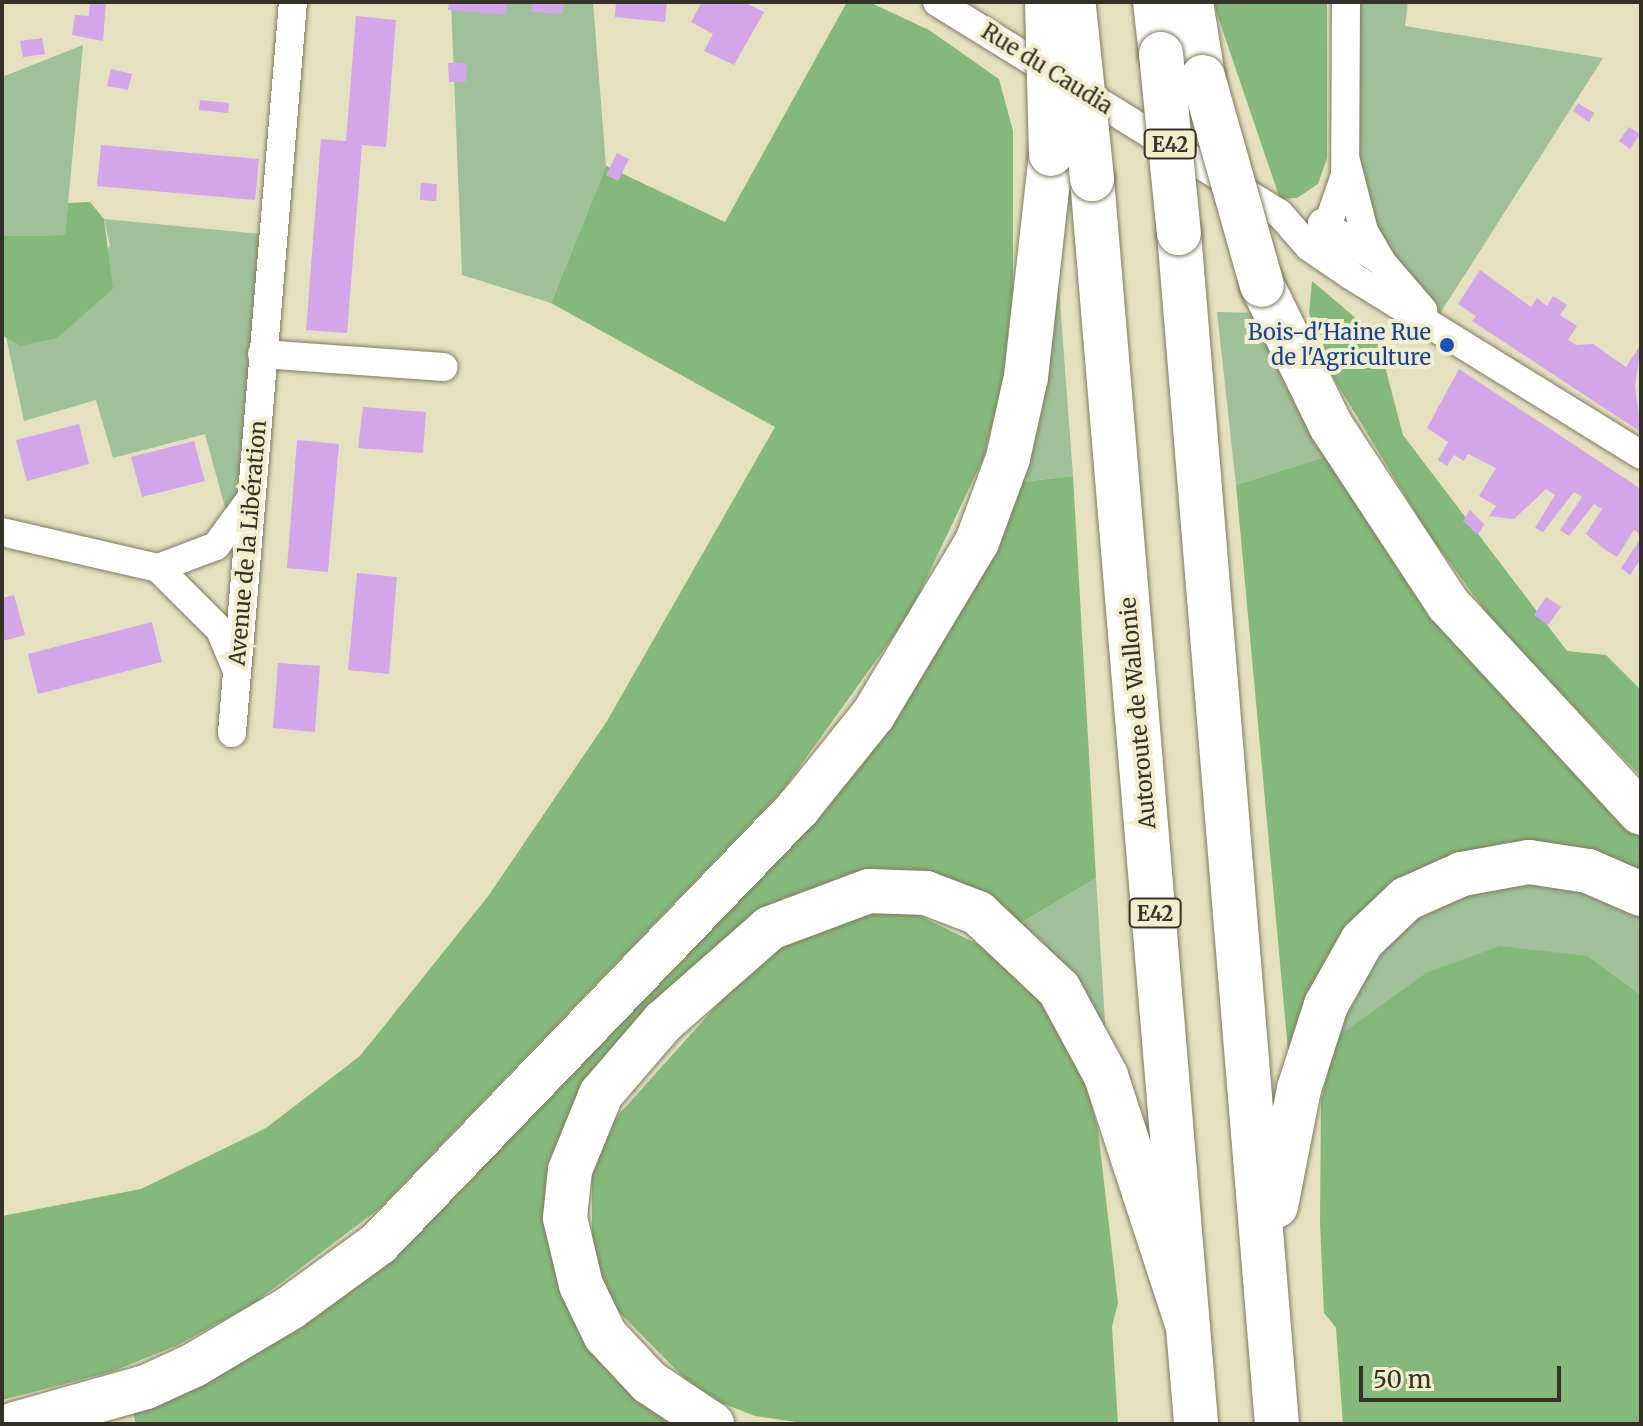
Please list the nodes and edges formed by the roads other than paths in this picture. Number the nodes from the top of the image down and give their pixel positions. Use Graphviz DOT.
graph roads {
  1 [pos="293,2"];
  2 [pos="937,2"];
  3 [pos="1155,2"];
  4 [pos="1191,2"];
  5 [pos="1346,2"];
  6 [pos="1065,4"];
  7 [pos="1346,160"];
  8 [pos="1338,188"];
  9 [pos="1290,215"];
  10 [pos="1335,236"];
  11 [pos="1434,323"];
  12 [pos="262,354"];
  13 [pos="444,367"];
  14 [pos="1641,455"];
  15 [pos="251,497"];
  16 [pos="2,532"];
  17 [pos="158,568"];
  18 [pos="237,672"];
  19 [pos="232,733"];
  20 [pos="1641,813"];
  21 [pos="1641,894"];
  22 [pos="1265,1259"];
  23 [pos="1188,1327"];
  24 [pos="15,1424"];
  25 [pos="712,1424"];
  26 [pos="1196,1424"];
  27 [pos="1277,1424"];
  1 -- 12 [label="street, Avenue de la Libération"];
  2 -- 9 [label="street, Rue du Caudia"];
  3 -- 22 [label="highway, E42, bridge"];
  4 -- 20 [label="highway, bridge"];
  5 -- 7 [label="street"];
  6 -- 23 [label="highway, Autoroute de Wallonie / E42, bridge"];
  6 -- 24 [label="highway, bridge"];
  7 -- 8 [label="street"];
  7 -- 10 [label="street"];
  8 -- 9 [label="street"];
  8 -- 10 [label="street"];
  9 -- 10 [label="street, Rue du Caudia"];
  10 -- 11 [label="street, Rue du Caudia"];
  10 -- 11 [label="street, Rue du Caudia"];
  11 -- 14 [label="street, Rue du Caudia"];
  12 -- 13 [label="street"];
  12 -- 15 [label="street, Avenue de la Libération"];
  15 -- 17 [label="street"];
  15 -- 18 [label="street, Avenue de la Libération"];
  16 -- 17 [label="street"];
  17 -- 18 [label="street"];
  18 -- 19 [label="street, Avenue de la Libération"];
  21 -- 22 [label="highway"];
  22 -- 27 [label="highway, E42"];
  23 -- 25 [label="highway"];
  23 -- 26 [label="highway, Autoroute de Wallonie / E42"];
}
